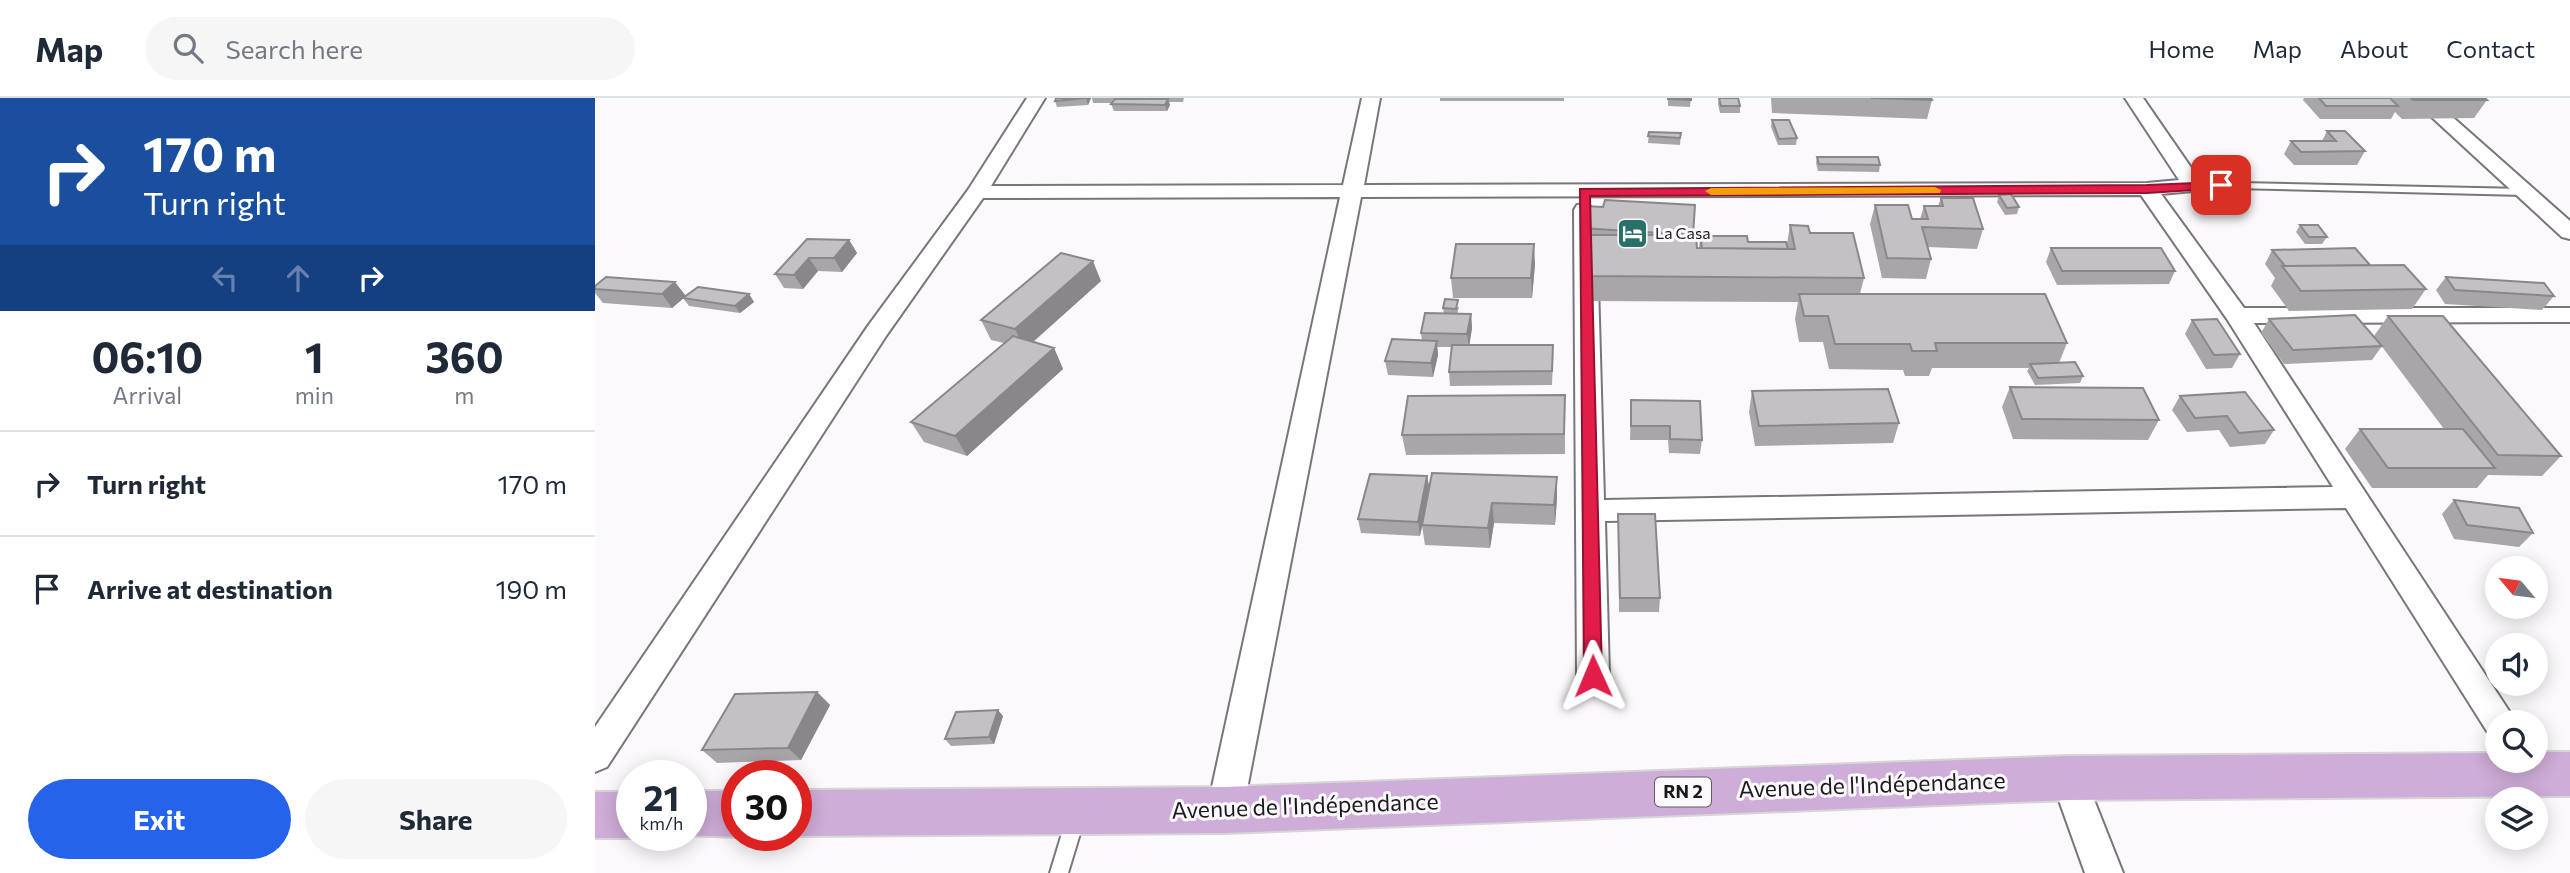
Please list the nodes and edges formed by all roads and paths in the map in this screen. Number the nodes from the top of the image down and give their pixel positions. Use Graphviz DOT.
graph roads {
  1 [pos="1035,98"];
  2 [pos="1371,98"];
  3 [pos="2134,98"];
  4 [pos="2420,98"];
  5 [pos="2193,185"];
  6 [pos="2147,189"];
  7 [pos="977,192"];
  8 [pos="1584,192"];
  9 [pos="2524,192"];
  10 [pos="1353,193"];
  11 [pos="2570,232"];
  12 [pos="2570,315"];
  13 [pos="2237,316"];
  14 [pos="2352,497"];
  15 [pos="1590,511"];
  16 [pos="1593,676"];
  17 [pos="2491,710"];
  18 [pos="595,756"];
  19 [pos="2485,771"];
  20 [pos="2069,778"];
  21 [pos="1225,810"];
  22 [pos="1077,811"];
  23 [pos="812,813"];
  24 [pos="595,815"];
  25 [pos="616,815"];
  26 [pos="1059,873"];
  27 [pos="2104,873"];
  1 -- 7 [label="street"];
  2 -- 10 [label="street"];
  3 -- 5 [label="street"];
  4 -- 9 [label="street"];
  5 -- 6 [label="street"];
  5 -- 9 [label="lane"];
  6 -- 8 [label="street"];
  6 -- 13 [label="street"];
  7 -- 10 [label="street"];
  7 -- 18 [label="street"];
  8 -- 10 [label="street"];
  8 -- 15 [label="street"];
  9 -- 11 [label="street"];
  10 -- 21 [label="street"];
  12 -- 13 [label="street"];
  13 -- 14 [label="street"];
  14 -- 15 [label="street"];
  14 -- 17 [label="street"];
  15 -- 16 [label="street"];
  19 -- 20 [label="main road, Avenue de l'Indépendance / RN 2"];
  20 -- 21 [label="main road, Avenue de l'Indépendance / RN 2"];
  20 -- 27 [label="street"];
  21 -- 22 [label="main road, Avenue de l'Indépendance / RN 2"];
  22 -- 23 [label="main road, Avenue de l'Indépendance / RN 2"];
  22 -- 26 [label="lane"];
  24 -- 25 [label="main road"];
}
